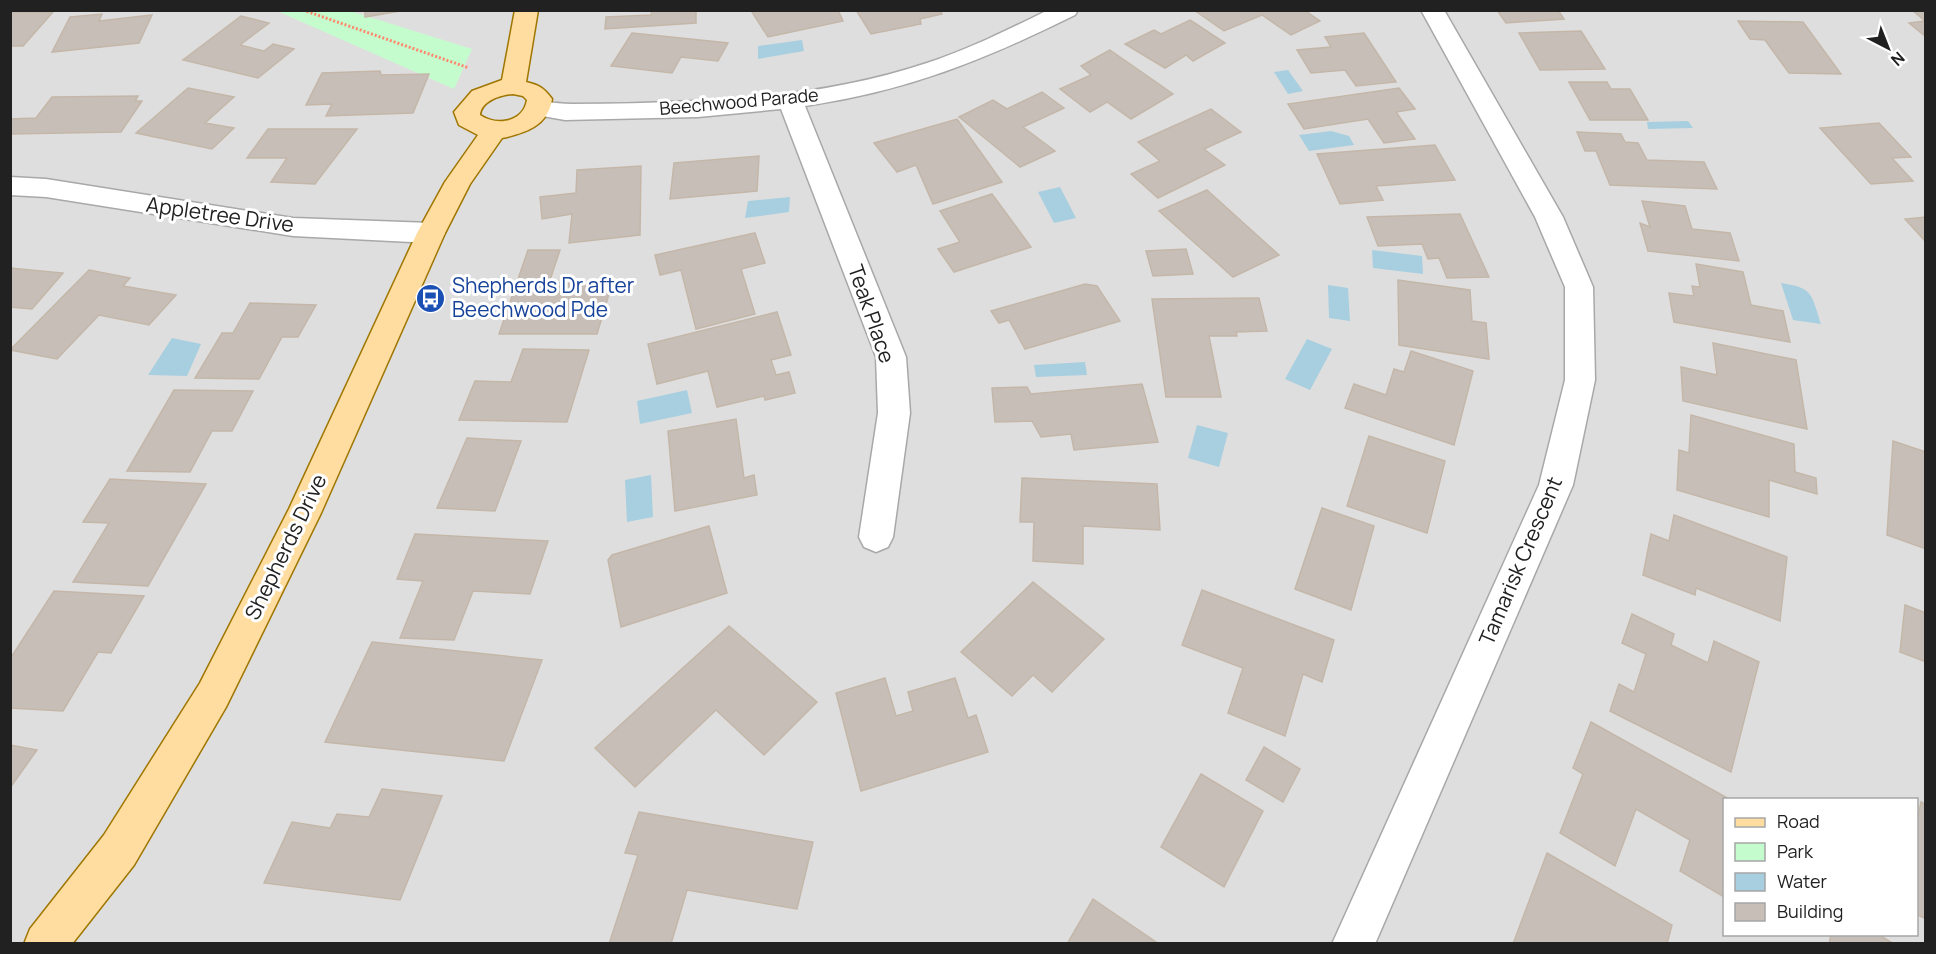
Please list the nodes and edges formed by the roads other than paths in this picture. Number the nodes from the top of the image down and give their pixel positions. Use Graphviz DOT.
graph roads {
  1 [pos="527,10"];
  2 [pos="1067,10"];
  3 [pos="1432,10"];
  4 [pos="1026,18"];
  5 [pos="515,75"];
  6 [pos="791,102"];
  7 [pos="540,109"];
  8 [pos="494,131"];
  9 [pos="10,186"];
  10 [pos="431,233"];
  11 [pos="876,537"];
  12 [pos="45,944"];
  13 [pos="1353,944"];
  1 -- 5 [label="main road"];
  2 -- 4 [label="street, Beechwood Parade"];
  3 -- 13 [label="street, Tamarisk Crescent"];
  4 -- 6 [label="street, Beechwood Parade"];
  5 -- 7 [label="main road"];
  5 -- 8 [label="main road"];
  6 -- 7 [label="street, Beechwood Parade"];
  6 -- 11 [label="street, Teak Place"];
  7 -- 8 [label="main road"];
  8 -- 10 [label="main road, Shepherds Drive"];
  9 -- 10 [label="street, Appletree Drive"];
  10 -- 12 [label="main road, Shepherds Drive"];
}
